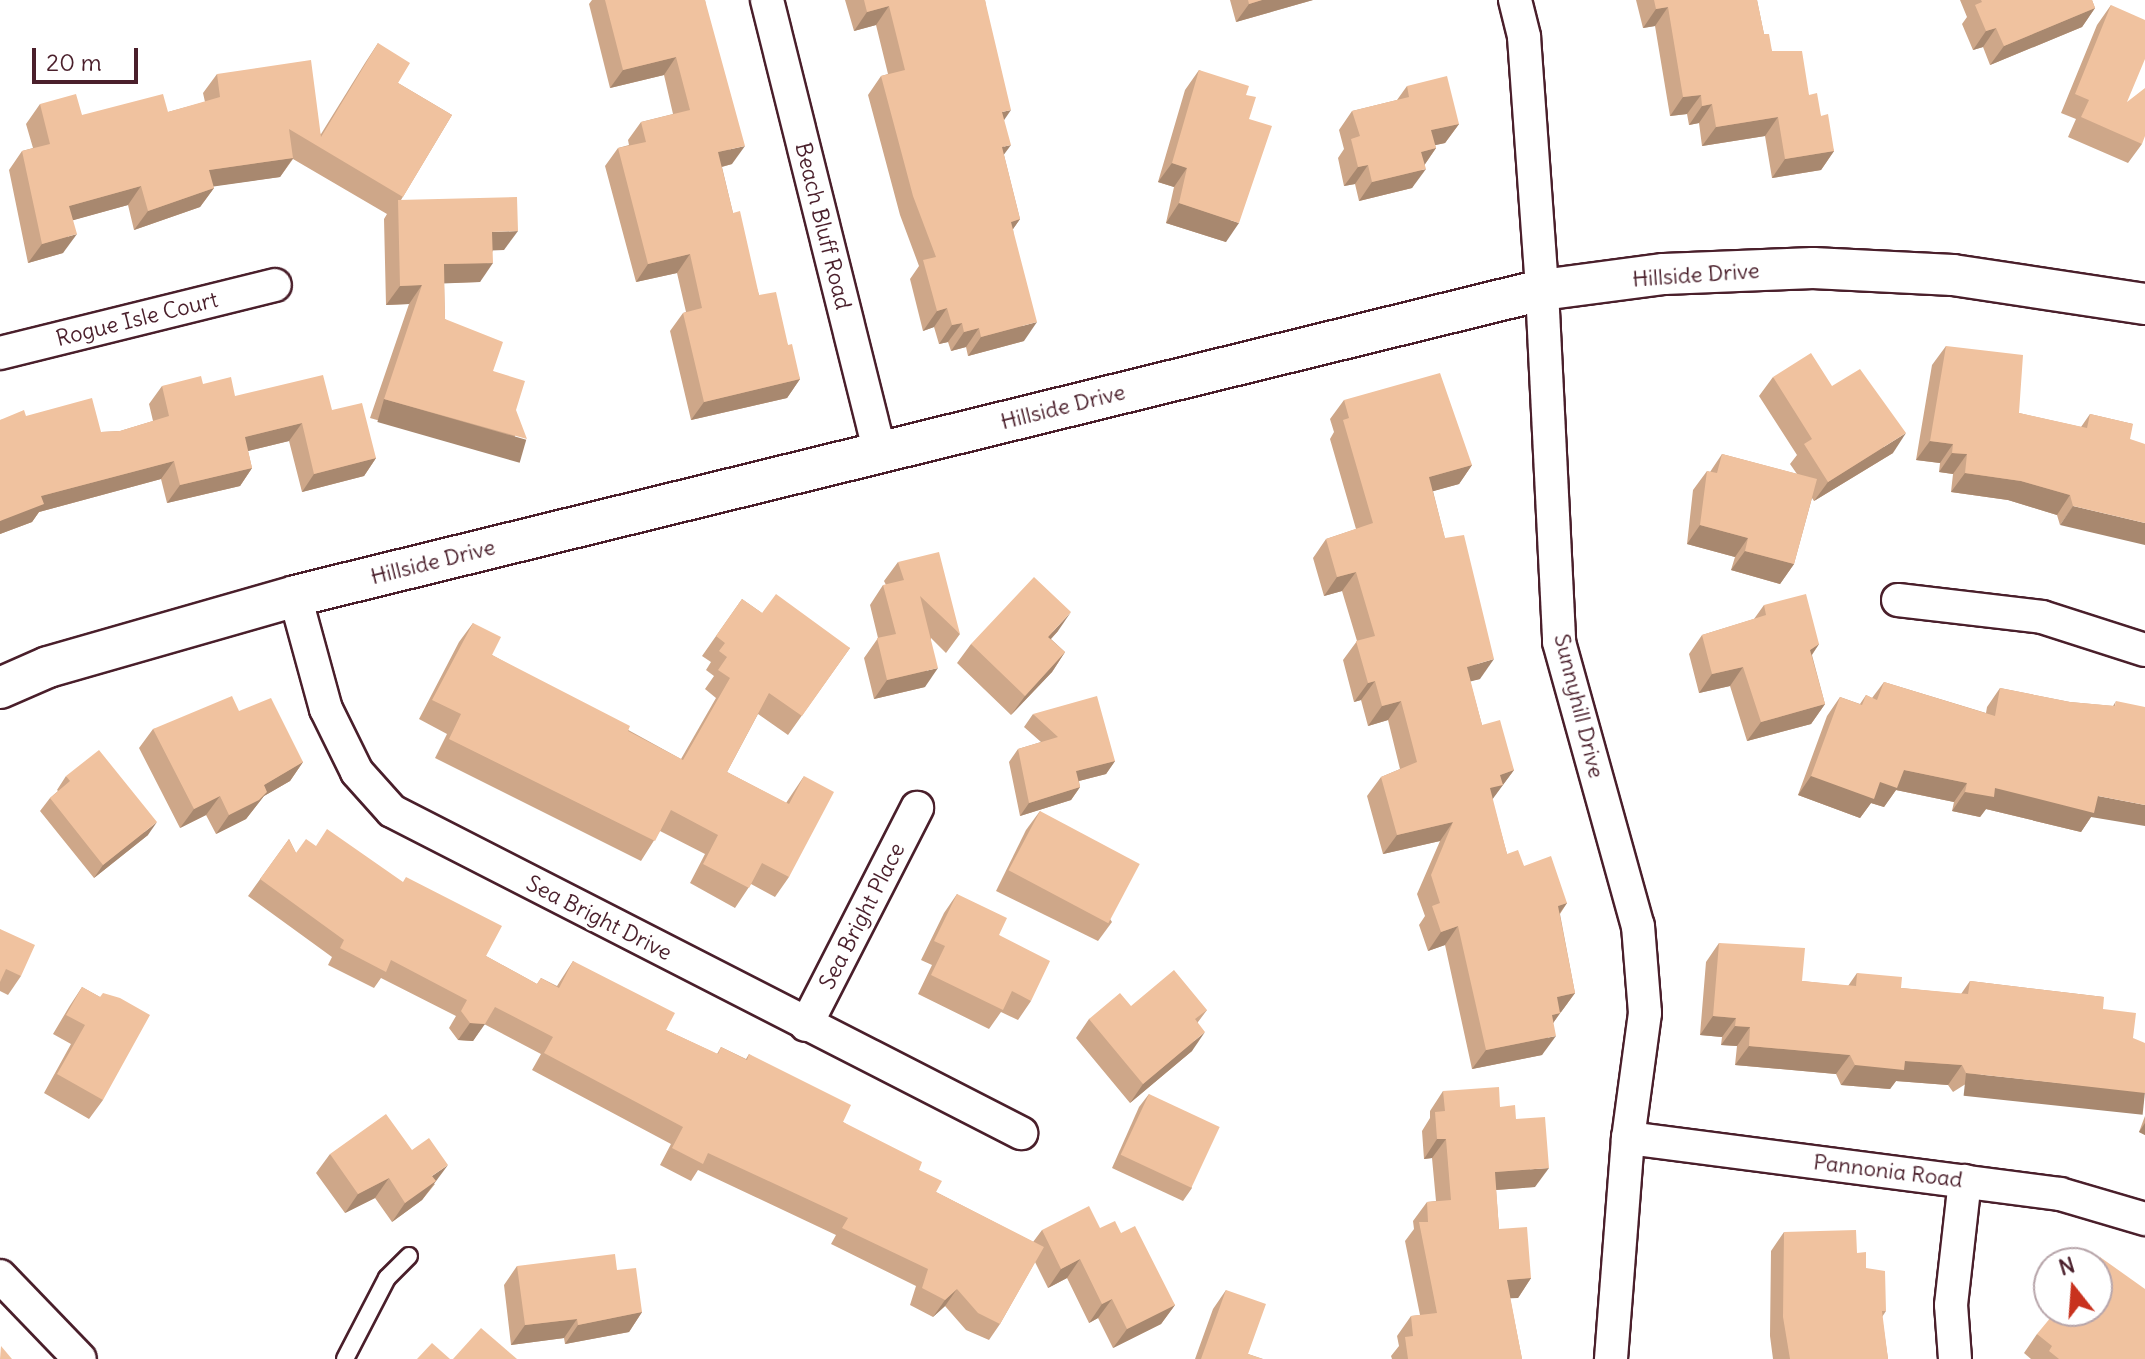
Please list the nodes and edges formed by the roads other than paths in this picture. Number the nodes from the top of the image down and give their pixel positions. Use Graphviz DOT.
graph roads {
  1 [pos="767,0"];
  2 [pos="1515,0"];
  3 [pos="275,285"];
  4 [pos="1542,290"];
  5 [pos="2145,304"];
  6 [pos="0,353"];
  7 [pos="880,452"];
  8 [pos="295,596"];
  9 [pos="1898,600"];
  10 [pos="2145,650"];
  11 [pos="0,688"];
  12 [pos="917,808"];
  13 [pos="806,1025"];
  14 [pos="1021,1133"];
  15 [pos="1628,1138"];
  16 [pos="1965,1181"];
  17 [pos="2145,1219"];
  18 [pos="409,1256"];
  19 [pos="0,1276"];
  20 [pos="80,1359"];
  21 [pos="345,1359"];
  22 [pos="1611,1359"];
  23 [pos="1955,1359"];
  1 -- 7 [label="street, Beach Bluff Road"];
  2 -- 4 [label="street, Sunnyhill Drive"];
  3 -- 6 [label="street, Rogue Isle Court"];
  4 -- 5 [label="street, Hillside Drive"];
  4 -- 7 [label="street, Hillside Drive"];
  4 -- 15 [label="street, Sunnyhill Drive"];
  7 -- 8 [label="street, Hillside Drive"];
  8 -- 11 [label="street, Hillside Drive"];
  8 -- 13 [label="street, Sea Bright Drive"];
  9 -- 10 [label="street"];
  12 -- 13 [label="street, Sea Bright Place"];
  13 -- 14 [label="street, Sea Bright Drive"];
  15 -- 16 [label="street, Pannonia Road"];
  15 -- 22 [label="street, Sunnyhill Drive"];
  16 -- 17 [label="street, Pannonia Road"];
  16 -- 23 [label="street"];
  18 -- 21 [label="lane"];
  19 -- 20 [label="street"];
}
